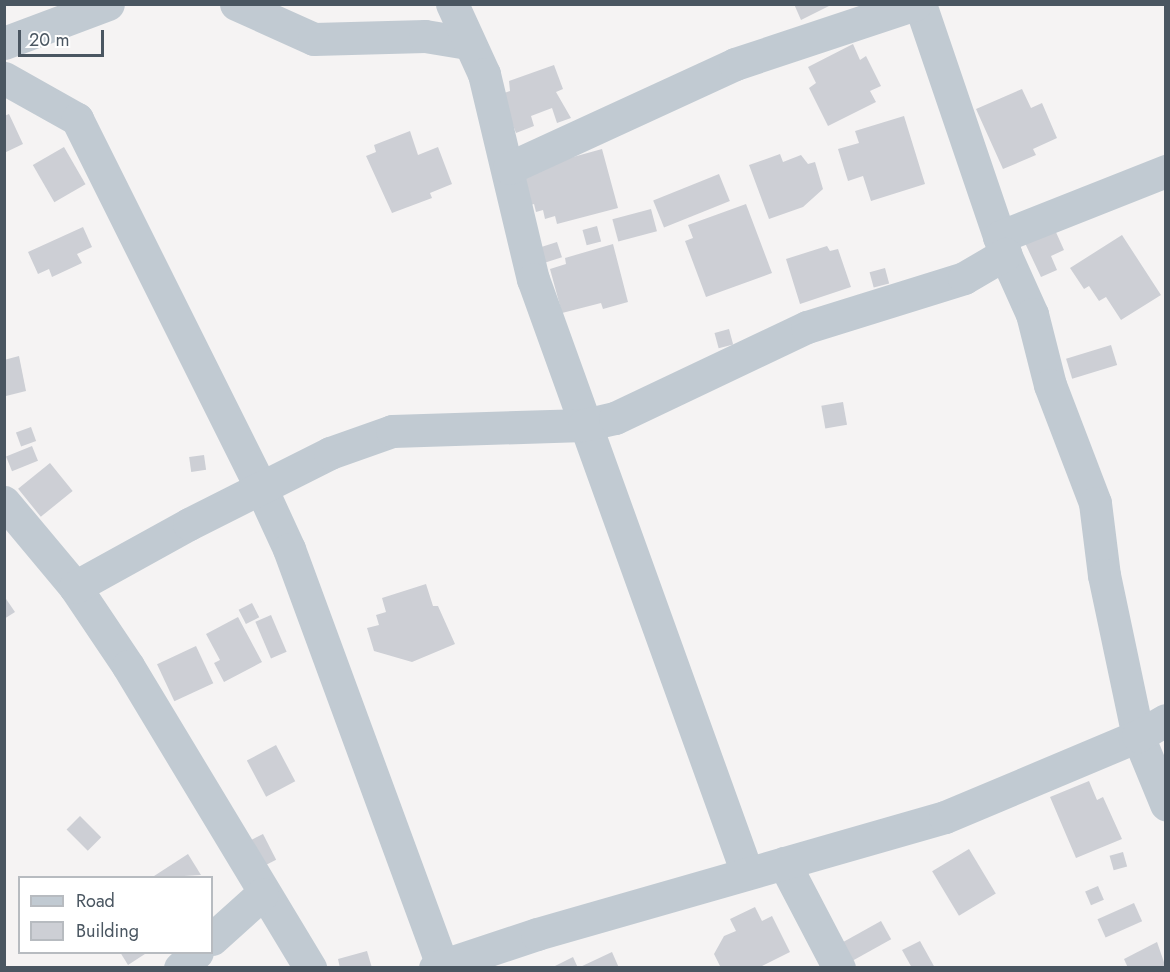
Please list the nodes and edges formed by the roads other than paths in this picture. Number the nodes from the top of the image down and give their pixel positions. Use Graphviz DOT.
graph roads {
  1 [pos="108,4"];
  2 [pos="236,4"];
  3 [pos="452,4"];
  4 [pos="915,4"];
  5 [pos="920,4"];
  6 [pos="4,43"];
  7 [pos="468,43"];
  8 [pos="4,78"];
  9 [pos="509,168"];
  10 [pos="1166,171"];
  11 [pos="1002,245"];
  12 [pos="584,425"];
  13 [pos="261,488"];
  14 [pos="4,502"];
  15 [pos="75,587"];
  16 [pos="1152,728"];
  17 [pos="1166,804"];
  18 [pos="784,863"];
  19 [pos="747,873"];
  20 [pos="262,894"];
  21 [pos="213,938"];
  22 [pos="195,954"];
  23 [pos="438,966"];
  24 [pos="180,968"];
  25 [pos="309,968"];
  26 [pos="839,968"];
  1 -- 6 [label="street"];
  2 -- 7 [label="street"];
  3 -- 7 [label="street"];
  4 -- 9 [label="street"];
  5 -- 11 [label="street"];
  7 -- 9 [label="street"];
  8 -- 13 [label="street"];
  9 -- 12 [label="street"];
  10 -- 11 [label="street"];
  11 -- 12 [label="street"];
  11 -- 16 [label="street"];
  12 -- 13 [label="street"];
  12 -- 19 [label="street"];
  13 -- 15 [label="street"];
  13 -- 23 [label="street"];
  14 -- 15 [label="street"];
  15 -- 20 [label="street"];
  16 -- 17 [label="street"];
  16 -- 18 [label="street"];
  18 -- 19 [label="street"];
  18 -- 26 [label="street"];
  19 -- 23 [label="street"];
  20 -- 21 [label="street"];
  20 -- 25 [label="street"];
  22 -- 24 [label="street"];
}
